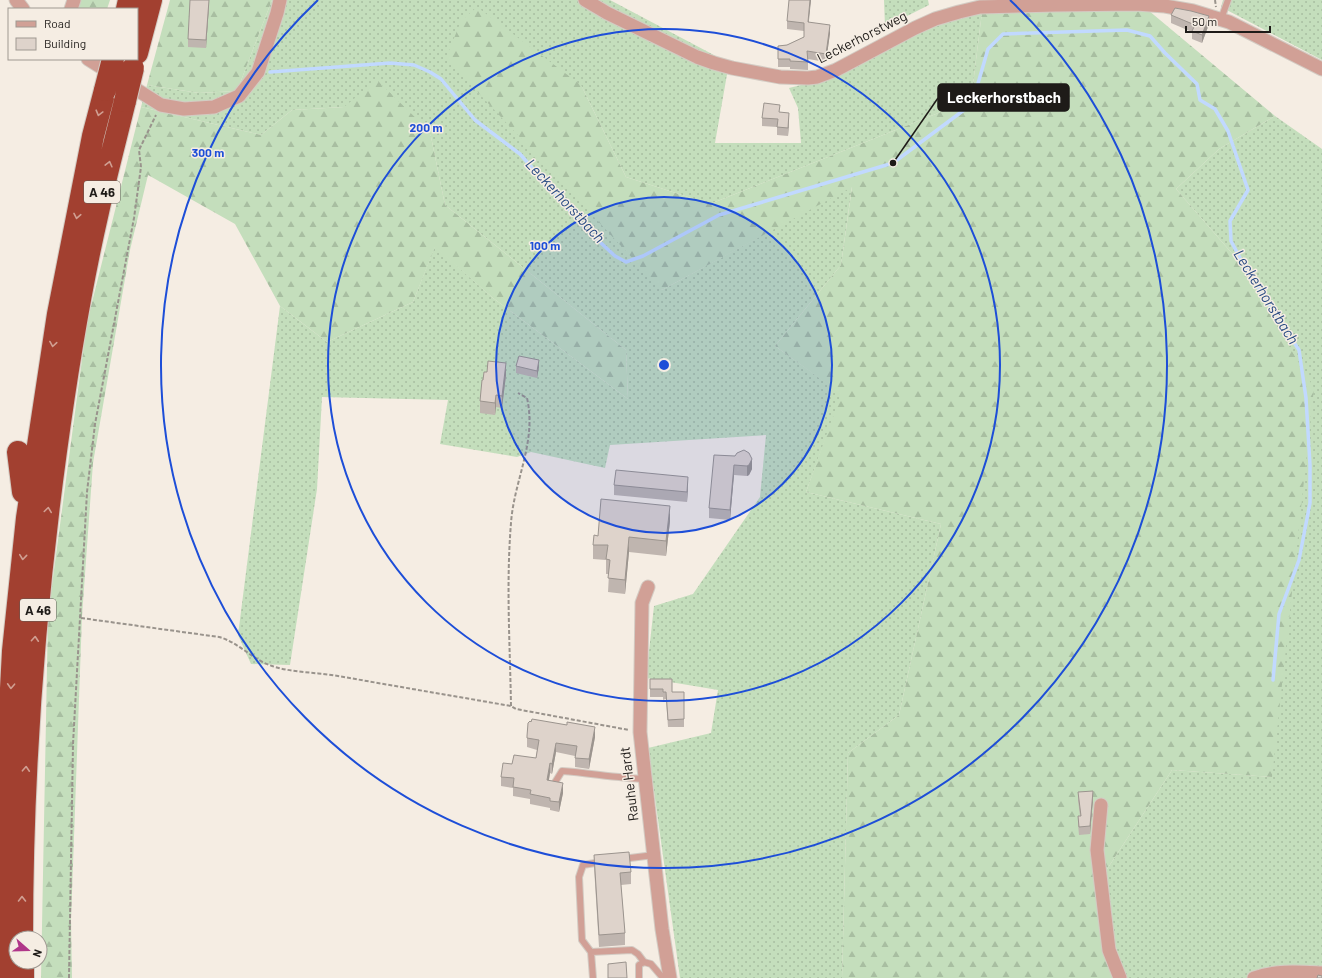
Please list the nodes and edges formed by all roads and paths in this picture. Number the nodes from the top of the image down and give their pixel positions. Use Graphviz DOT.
graph roads {
  1 [pos="16,0"];
  2 [pos="156,0"];
  3 [pos="280,0"];
  4 [pos="585,0"];
  5 [pos="1228,0"];
  6 [pos="22,8"];
  7 [pos="148,10"];
  8 [pos="1221,19"];
  9 [pos="138,48"];
  10 [pos="90,60"];
  11 [pos="113,60"];
  12 [pos="135,60"];
  13 [pos="1322,69"];
  14 [pos="161,105"];
  15 [pos="92,136"];
  16 [pos="70,187"];
  17 [pos="518,393"];
  18 [pos="18,452"];
  19 [pos="27,518"];
  20 [pos="648,587"];
  21 [pos="81,618"];
  22 [pos="511,706"];
  23 [pos="640,732"];
  24 [pos="645,779"];
  25 [pos="554,784"];
  26 [pos="1101,805"];
  27 [pos="654,855"];
  28 [pos="618,859"];
  29 [pos="610,860"];
  30 [pos="22,930"];
  31 [pos="590,952"];
  32 [pos="644,962"];
  33 [pos="1322,973"];
  34 [pos="3,978"];
  35 [pos="69,978"];
  36 [pos="593,978"];
  37 [pos="639,978"];
  38 [pos="664,978"];
  39 [pos="670,978"];
  40 [pos="1120,978"];
  41 [pos="1254,978"];
  1 -- 6 [label="street"];
  2 -- 7 [label="highway"];
  3 -- 14 [label="street"];
  4 -- 8 [label="street, Leckerhorstweg"];
  5 -- 8 [label="lane"];
  7 -- 9 [label="highway, A 46"];
  8 -- 13 [label="street, Leckerhorstweg"];
  10 -- 14 [label="street"];
  11 -- 15 [label="highway, A 46, one-way, bridge"];
  30 -- 12 [label="highway, A 46, one-way, bridge"];
  14 -- 21 [label="path"];
  15 -- 16 [label="highway"];
  15 -- 19 [label="highway, A 46, one-way"];
  17 -- 22 [label="path"];
  18 -- 19 [label="highway"];
  19 -- 34 [label="highway, A 46, one-way"];
  20 -- 23 [label="street, Rauhe Hardt"];
  21 -- 22 [label="path"];
  21 -- 35 [label="path"];
  22 -- 23 [label="path"];
  23 -- 24 [label="street, Rauhe Hardt"];
  24 -- 25 [label="lane"];
  24 -- 27 [label="street, Rauhe Hardt"];
  26 -- 40 [label="street"];
  27 -- 28 [label="lane"];
  27 -- 39 [label="street, Rauhe Hardt"];
  29 -- 31 [label="lane"];
  31 -- 32 [label="lane"];
  31 -- 36 [label="lane"];
  32 -- 37 [label="lane"];
  32 -- 38 [label="lane"];
  33 -- 41 [label="street"];
}
